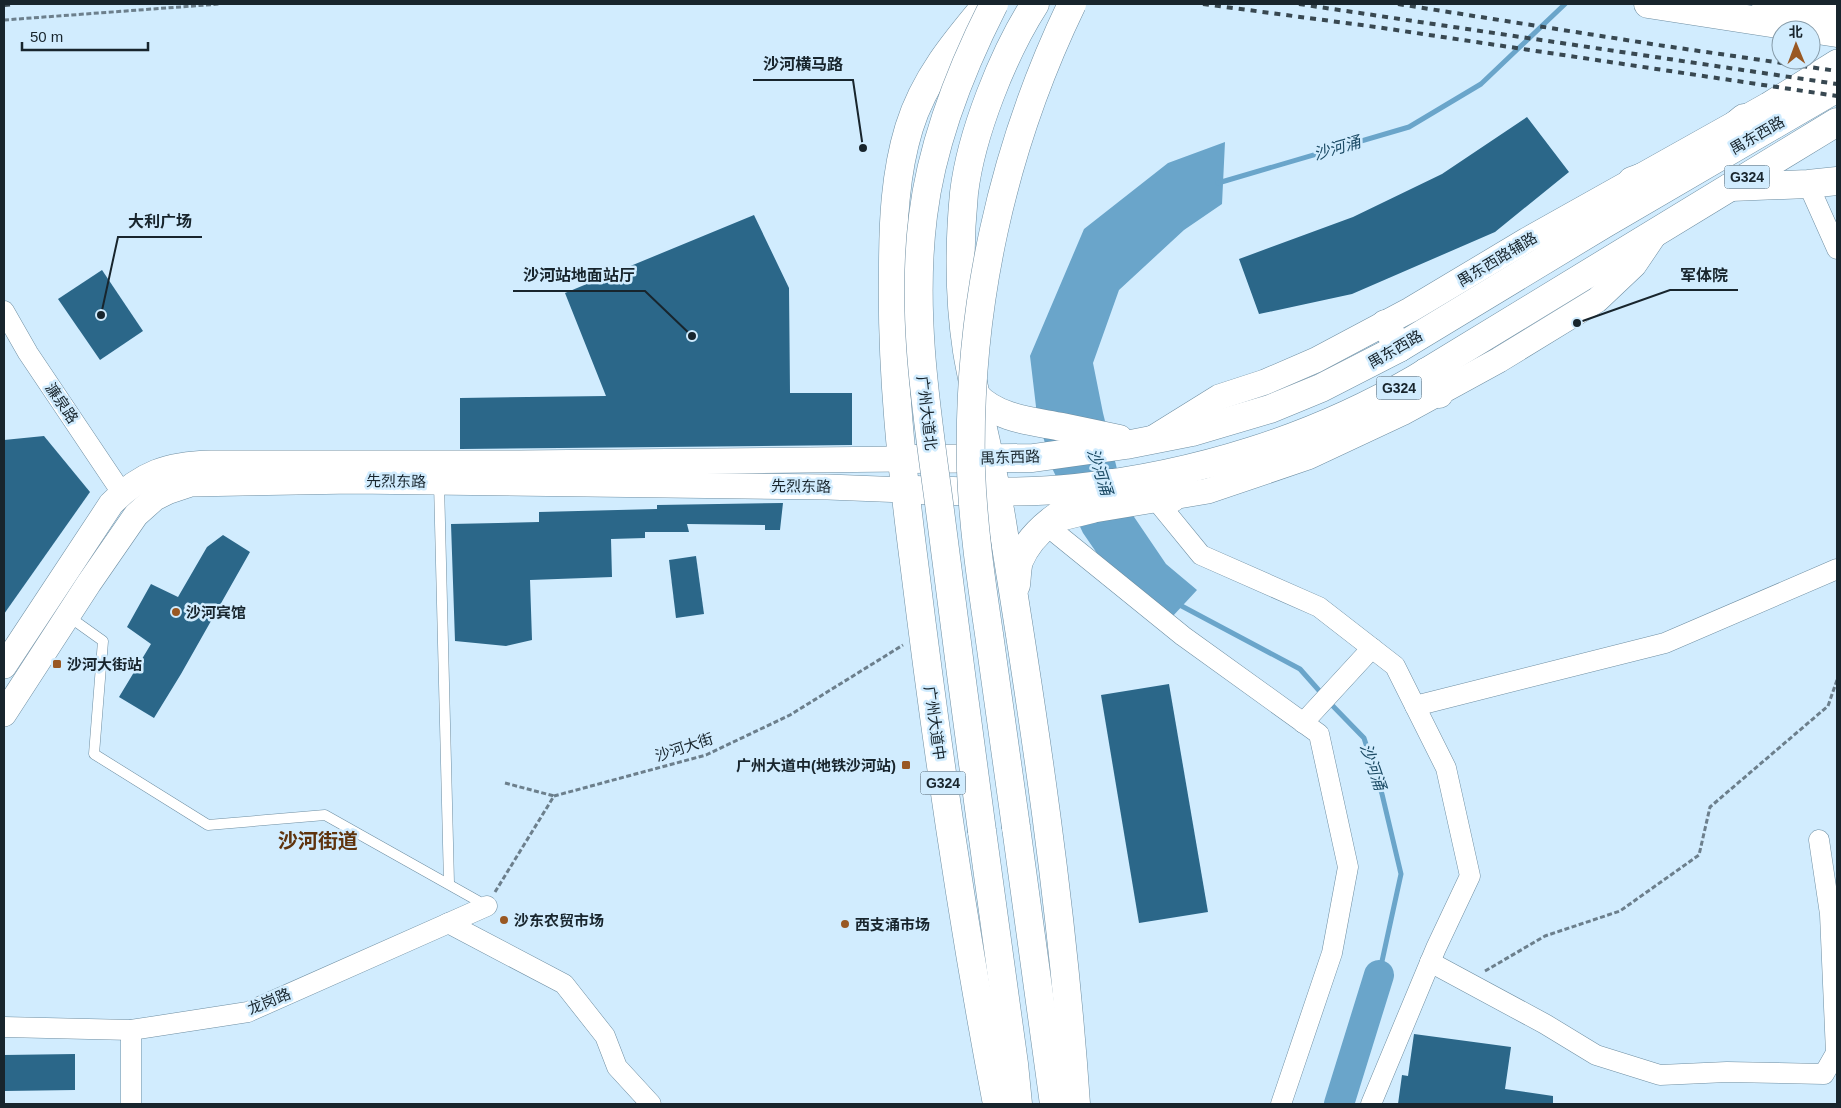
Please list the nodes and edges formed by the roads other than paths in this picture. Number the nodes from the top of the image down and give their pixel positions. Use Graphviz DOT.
graph roads {
  1 [pos="986,4"];
  2 [pos="994,4"];
  3 [pos="1035,4"];
  4 [pos="1072,4"];
  5 [pos="1648,4"];
  6 [pos="1766,4"];
  7 [pos="1837,14"];
  8 [pos="1837,32"];
  9 [pos="1837,62"];
  10 [pos="1837,88"];
  11 [pos="1837,122"];
  12 [pos="1749,127"];
  13 [pos="1837,180"];
  14 [pos="1808,184"];
  15 [pos="1731,187"];
  16 [pos="1637,191"];
  17 [pos="1658,231"];
  18 [pos="1581,238"];
  19 [pos="1837,249"];
  20 [pos="1548,257"];
  21 [pos="1600,266"];
  22 [pos="1566,286"];
  23 [pos="4,311"];
  24 [pos="1385,324"];
  25 [pos="1399,348"];
  26 [pos="1432,383"];
  27 [pos="976,396"];
  28 [pos="1145,441"];
  29 [pos="1094,442"];
  30 [pos="901,459"];
  31 [pos="990,459"];
  32 [pos="439,472"];
  33 [pos="905,490"];
  34 [pos="998,492"];
  35 [pos="1107,492"];
  36 [pos="122,493"];
  37 [pos="1164,499"];
  38 [pos="1046,525"];
  39 [pos="1837,569"];
  40 [pos="1014,598"];
  41 [pos="68,616"];
  42 [pos="1372,648"];
  43 [pos="4,666"];
  44 [pos="1415,706"];
  45 [pos="4,714"];
  46 [pos="1307,720"];
  47 [pos="1820,840"];
  48 [pos="448,883"];
  49 [pos="487,906"];
  50 [pos="448,923"];
  51 [pos="1430,962"];
  52 [pos="4,1027"];
  53 [pos="131,1030"];
  54 [pos="131,1104"];
  55 [pos="650,1104"];
  56 [pos="997,1104"];
  57 [pos="1018,1104"];
  58 [pos="1054,1104"];
  59 [pos="1076,1104"];
  60 [pos="1281,1104"];
  61 [pos="1371,1104"];
  1 -- 30 [label="main road, 广州大道北"];
  2 -- 57 [label="main road, 广州大道北, bridge"];
  3 -- 27 [label="main road"];
  4 -- 58 [label="main road, bridge"];
  5 -- 8 [label="main road"];
  6 -- 7 [label="main road"];
  9 -- 12 [label="street"];
  10 -- 12 [label="main road, 禺东西路 / G324"];
  11 -- 15 [label="main road, 禺东西路 / G324"];
  12 -- 16 [label="main road, 禺东西路 / G324"];
  12 -- 16 [label="main road"];
  13 -- 14 [label="main road"];
  14 -- 15 [label="main road"];
  14 -- 19 [label="street"];
  15 -- 17 [label="main road, 禺东西路 / G324"];
  16 -- 18 [label="main road, 禺东西路 / G324"];
  16 -- 24 [label="street, 禺东西路辅路"];
  17 -- 21 [label="main road, 禺东西路 / G324"];
  17 -- 26 [label="street"];
  18 -- 20 [label="main road, 禺东西路 / G324"];
  18 -- 21 [label="main road"];
  20 -- 22 [label="main road"];
  20 -- 25 [label="main road, 禺东西路 / G324"];
  21 -- 22 [label="main road, 禺东西路 / G324"];
  22 -- 26 [label="main road, 禺东西路 / G324"];
  23 -- 36 [label="street, 濂泉路"];
  24 -- 25 [label="main road"];
  24 -- 28 [label="street, 禺东西路辅路"];
  25 -- 28 [label="main road, 禺东西路 / G324"];
  26 -- 35 [label="main road, 禺东西路 / G324"];
  26 -- 37 [label="street"];
  27 -- 29 [label="main road"];
  27 -- 31 [label="main road"];
  28 -- 29 [label="main road, 禺东西路 / G324"];
  29 -- 31 [label="main road, 禺东西路 / G324"];
  29 -- 35 [label="main road"];
  30 -- 31 [label="main road, 禺东西路 / G324"];
  30 -- 32 [label="street, 先烈东路"];
  30 -- 33 [label="main road, 广州大道中 / G324"];
  31 -- 34 [label="main road"];
  32 -- 33 [label="street, 先烈东路"];
  32 -- 36 [label="street, 先烈东路"];
  32 -- 41 [label="street, 先烈东路"];
  32 -- 48 [label="lane"];
  33 -- 34 [label="main road, 禺东西路"];
  33 -- 56 [label="main road, 广州大道中 / G324"];
  34 -- 35 [label="main road, 禺东西路"];
  34 -- 40 [label="main road"];
  35 -- 37 [label="main road"];
  35 -- 38 [label="main road, G324"];
  36 -- 43 [label="street, 先烈东路"];
  37 -- 42 [label="street"];
  38 -- 40 [label="main road, G324"];
  38 -- 46 [label="street"];
  39 -- 44 [label="street"];
  40 -- 59 [label="main road, G324"];
  41 -- 45 [label="street, 先烈东路"];
  41 -- 48 [label="lane"];
  42 -- 44 [label="street"];
  42 -- 46 [label="street"];
  44 -- 51 [label="street"];
  46 -- 60 [label="street"];
  47 -- 51 [label="street"];
  48 -- 49 [label="lane"];
  49 -- 50 [label="street, 龙岗路"];
  50 -- 53 [label="street, 龙岗路"];
  50 -- 55 [label="street"];
  51 -- 61 [label="street"];
  52 -- 53 [label="street, 龙岗路"];
  53 -- 54 [label="street"];
}
